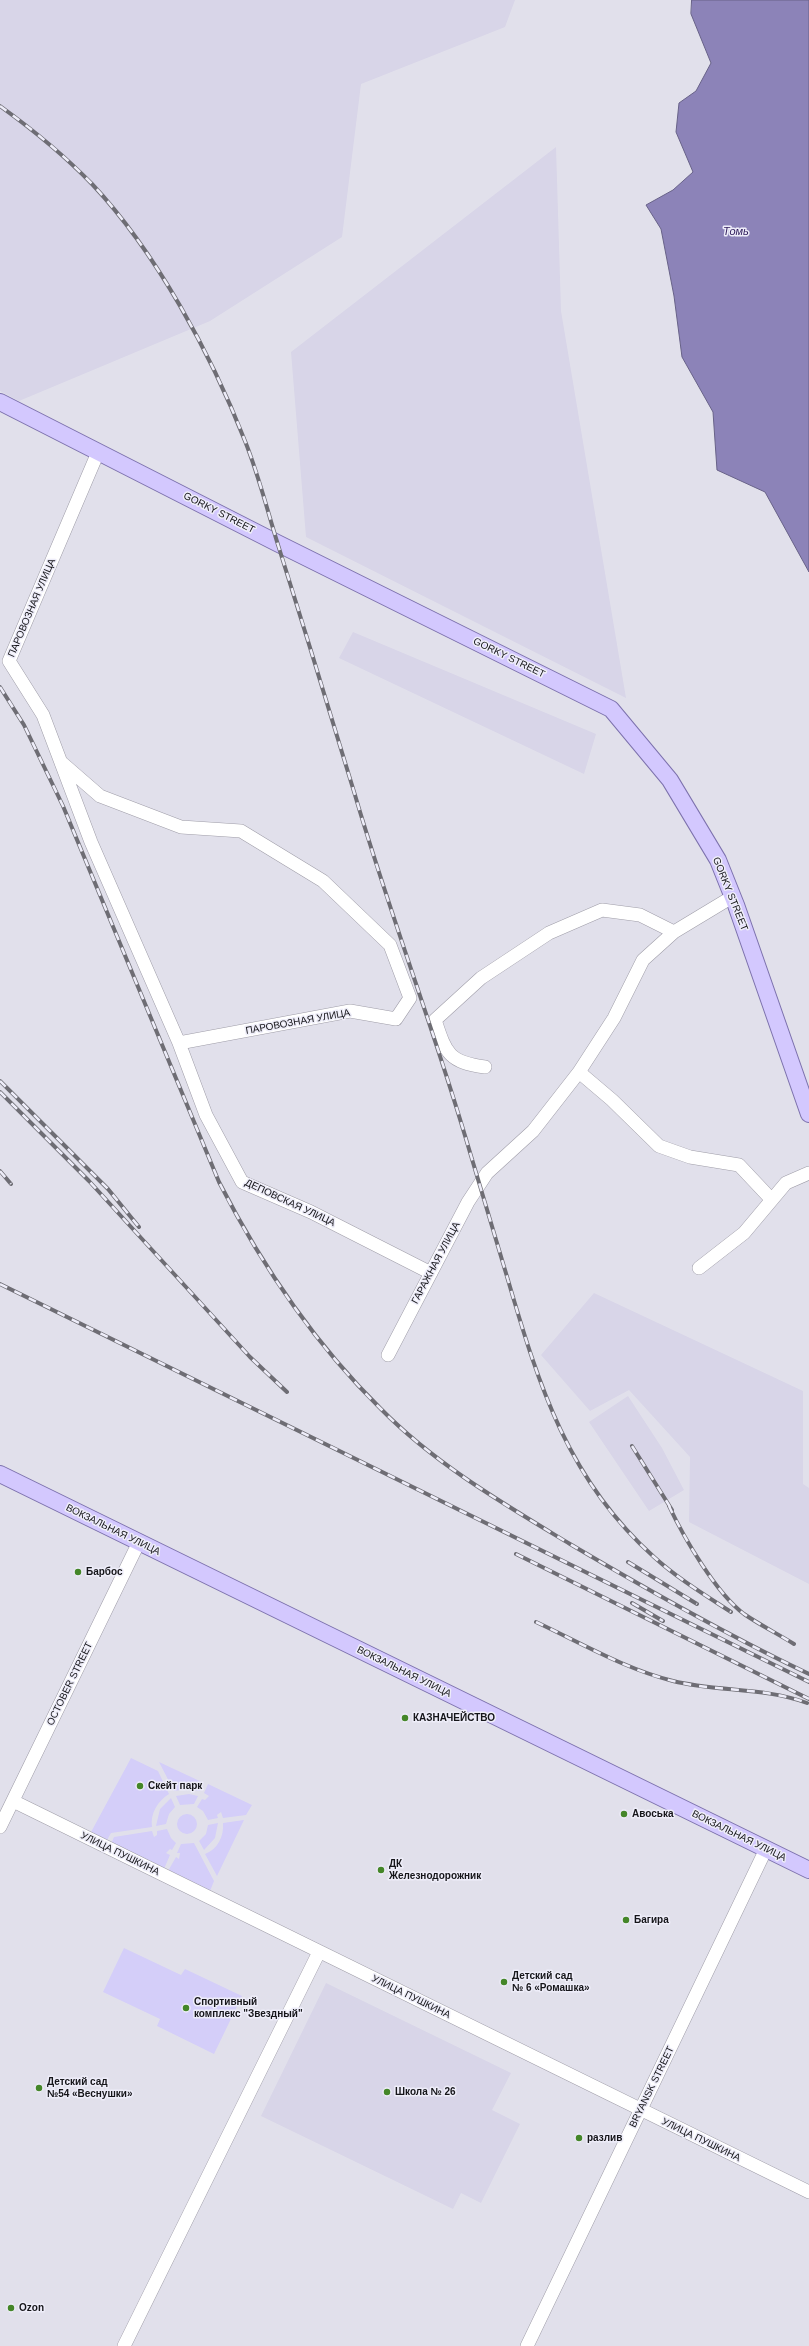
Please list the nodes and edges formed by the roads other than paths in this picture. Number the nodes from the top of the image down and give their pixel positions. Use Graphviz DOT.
graph roads {
  1 [pos="0,402"];
  2 [pos="101,453"];
  3 [pos="60,760"];
  4 [pos="732,897"];
  5 [pos="674,932"];
  6 [pos="179,1043"];
  7 [pos="485,1067"];
  8 [pos="579,1072"];
  9 [pos="809,1114"];
  10 [pos="809,1173"];
  11 [pos="771,1199"];
  12 [pos="699,1268"];
  13 [pos="431,1273"];
  14 [pos="388,1356"];
  15 [pos="0,1474"];
  16 [pos="139,1542"];
  17 [pos="13,1801"];
  18 [pos="0,1827"];
  19 [pos="766,1849"];
  20 [pos="809,1870"];
  21 [pos="319,1952"];
  22 [pos="640,2110"];
  23 [pos="809,2192"];
  24 [pos="124,2346"];
  25 [pos="527,2346"];
  1 -- 2 [label="main road, GORKY STREET"];
  2 -- 3 [label="street, ПАРОВОЗНАЯ УЛИЦА"];
  2 -- 4 [label="main road, GORKY STREET"];
  3 -- 6 [label="street, ПАРОВОЗНАЯ УЛИЦА"];
  3 -- 6 [label="street, ПАРОВОЗНАЯ УЛИЦА"];
  4 -- 5 [label="street"];
  4 -- 9 [label="main road, GORKY STREET"];
  5 -- 7 [label="street"];
  5 -- 8 [label="street"];
  6 -- 13 [label="street, ДЕПОВСКАЯ УЛИЦА"];
  8 -- 11 [label="street"];
  8 -- 13 [label="street, ГАРАЖНАЯ УЛИЦА"];
  10 -- 11 [label="street"];
  11 -- 12 [label="street"];
  13 -- 14 [label="street, ГАРАЖНАЯ УЛИЦА"];
  15 -- 16 [label="main road, ВОКЗАЛЬНАЯ УЛИЦА"];
  16 -- 17 [label="street, OCTOBER STREET"];
  16 -- 19 [label="main road, ВОКЗАЛЬНАЯ УЛИЦА"];
  17 -- 18 [label="street, OCTOBER STREET"];
  17 -- 21 [label="street, УЛИЦА ПУШКИНА"];
  19 -- 20 [label="main road, ВОКЗАЛЬНАЯ УЛИЦА"];
  19 -- 22 [label="street, BRYANSK STREET"];
  21 -- 22 [label="street, УЛИЦА ПУШКИНА"];
  21 -- 24 [label="street"];
  22 -- 23 [label="street, УЛИЦА ПУШКИНА"];
  22 -- 25 [label="street, BRYANSK STREET"];
}
